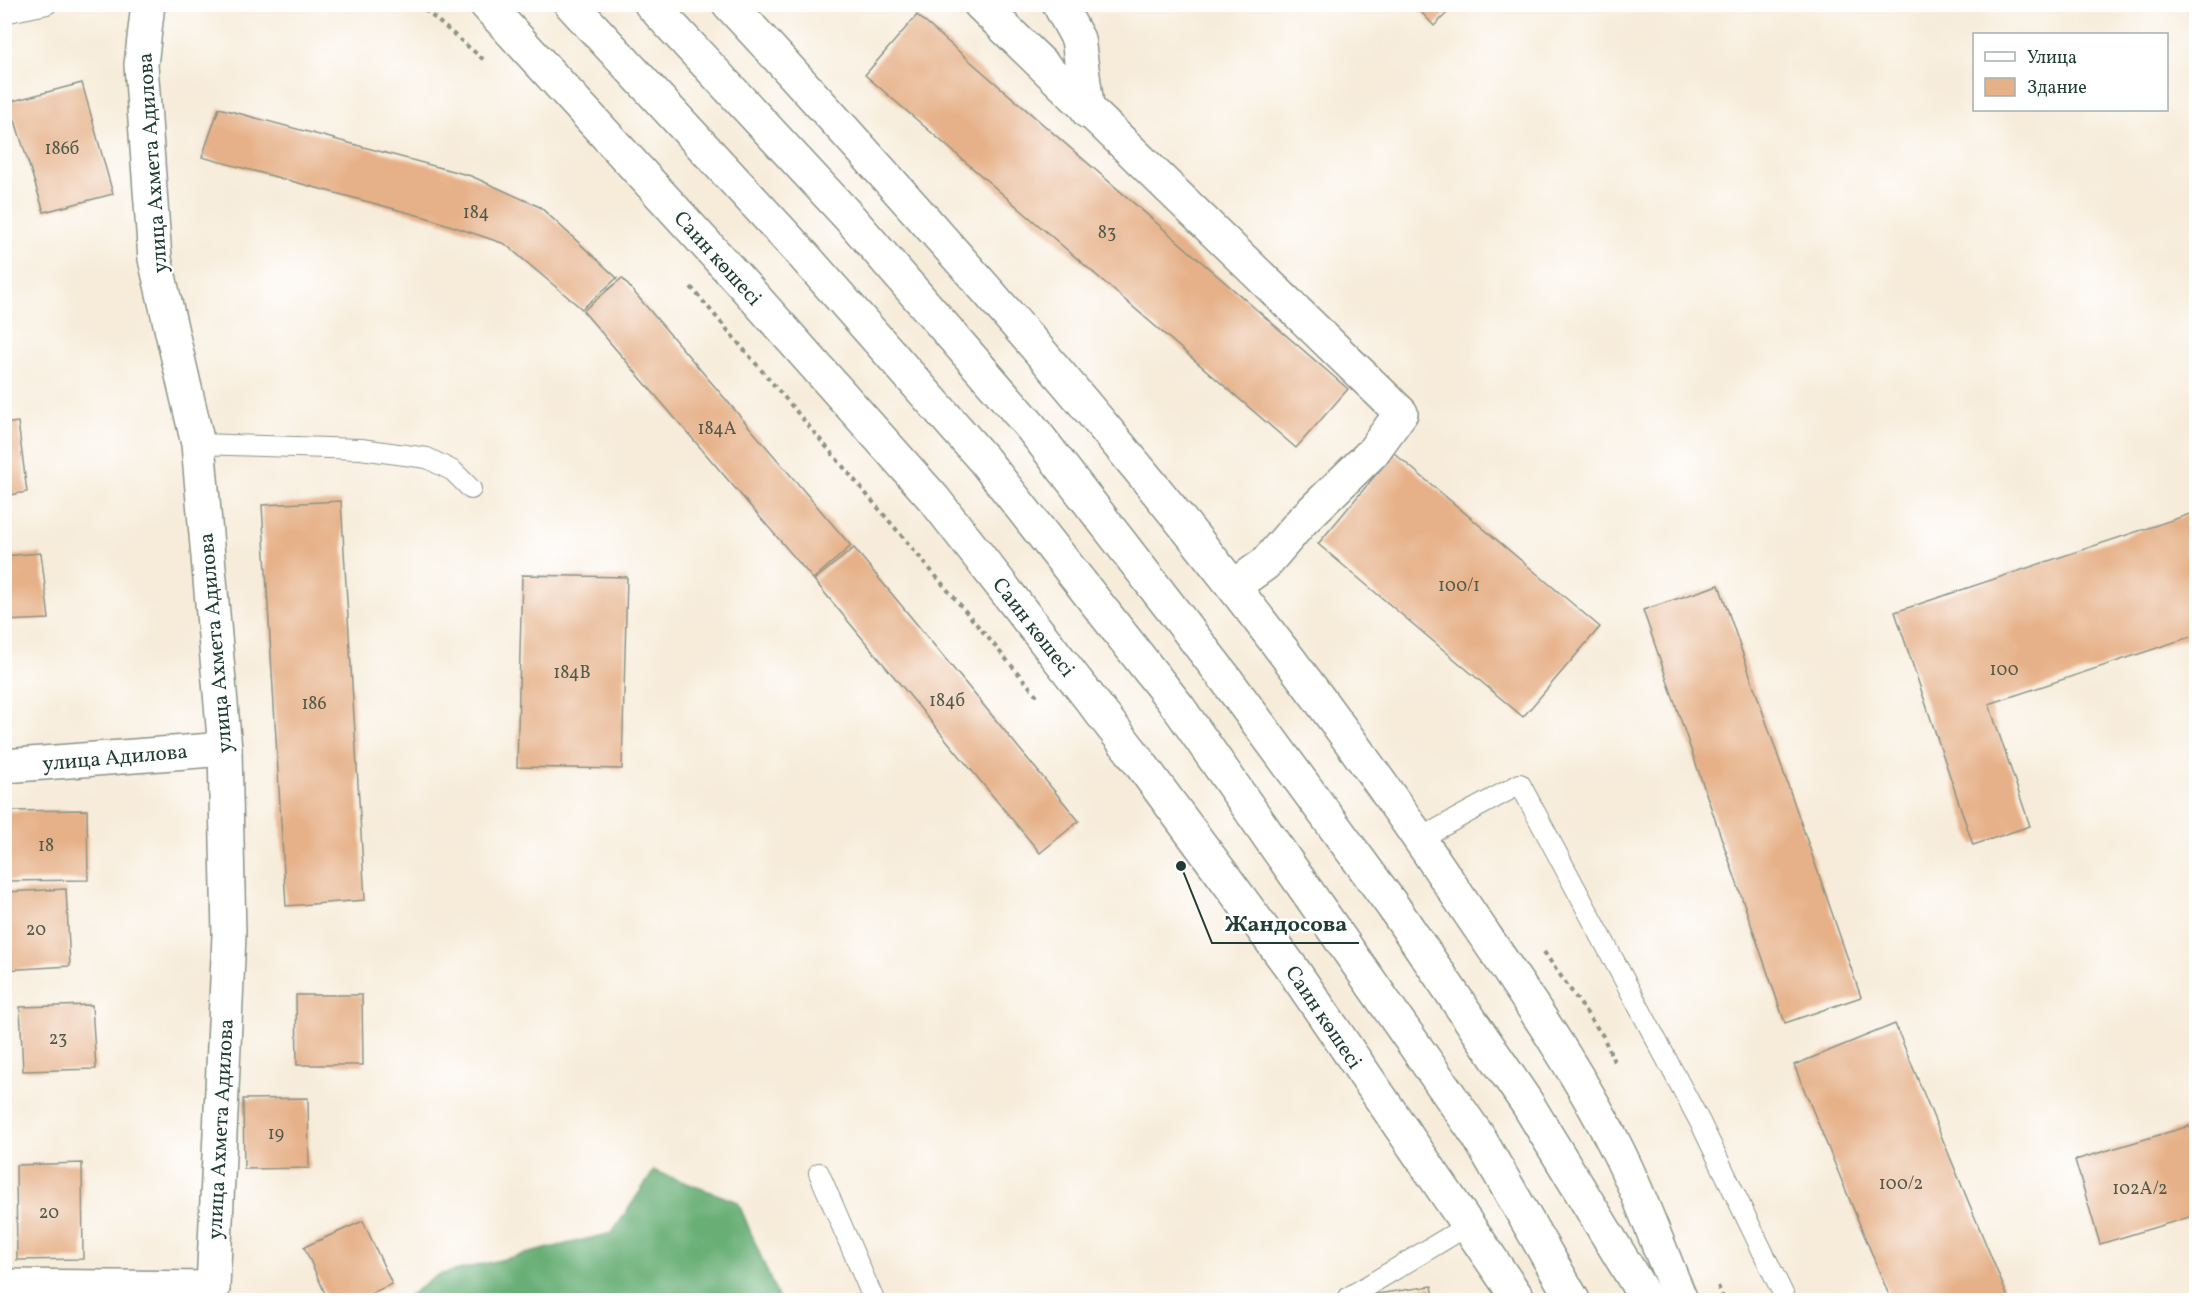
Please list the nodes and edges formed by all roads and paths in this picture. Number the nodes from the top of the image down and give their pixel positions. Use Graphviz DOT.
graph roads {
  1 [pos="47,4"];
  2 [pos="148,4"];
  3 [pos="418,4"];
  4 [pos="571,4"];
  5 [pos="651,4"];
  6 [pos="729,4"];
  7 [pos="980,4"];
  8 [pos="1059,4"];
  9 [pos="486,5"];
  10 [pos="4,13"];
  11 [pos="490,66"];
  12 [pos="1088,112"];
  13 [pos="690,285"];
  14 [pos="198,444"];
  15 [pos="471,489"];
  16 [pos="1234,586"];
  17 [pos="1046,706"];
  18 [pos="225,749"];
  19 [pos="4,766"];
  20 [pos="1421,838"];
  21 [pos="819,1173"];
  22 [pos="1467,1226"];
  23 [pos="4,1286"];
  24 [pos="210,1294"];
  25 [pos="1349,1297"];
  26 [pos="874,1300"];
  27 [pos="1519,1300"];
  28 [pos="1573,1300"];
  29 [pos="1647,1300"];
  30 [pos="1681,1300"];
  31 [pos="1786,1300"];
  1 -- 10 [label="lane"];
  2 -- 14 [label="main road, улица Ахмета Адилова"];
  3 -- 11 [label="path"];
  4 -- 28 [label="main road"];
  5 -- 29 [label="main road"];
  6 -- 16 [label="main road"];
  7 -- 12 [label="main road"];
  8 -- 12 [label="main road"];
  9 -- 22 [label="main road, Саин көшесі"];
  12 -- 16 [label="main road"];
  13 -- 17 [label="path"];
  14 -- 15 [label="lane"];
  14 -- 18 [label="main road, улица Ахмета Адилова"];
  16 -- 20 [label="main road"];
  18 -- 19 [label="main road, улица Адилова"];
  18 -- 24 [label="main road, улица Ахмета Адилова"];
  20 -- 30 [label="main road"];
  20 -- 31 [label="lane"];
  21 -- 26 [label="lane"];
  22 -- 25 [label="lane"];
  22 -- 27 [label="main road, Саин көшесі"];
  23 -- 24 [label="main road"];
}
